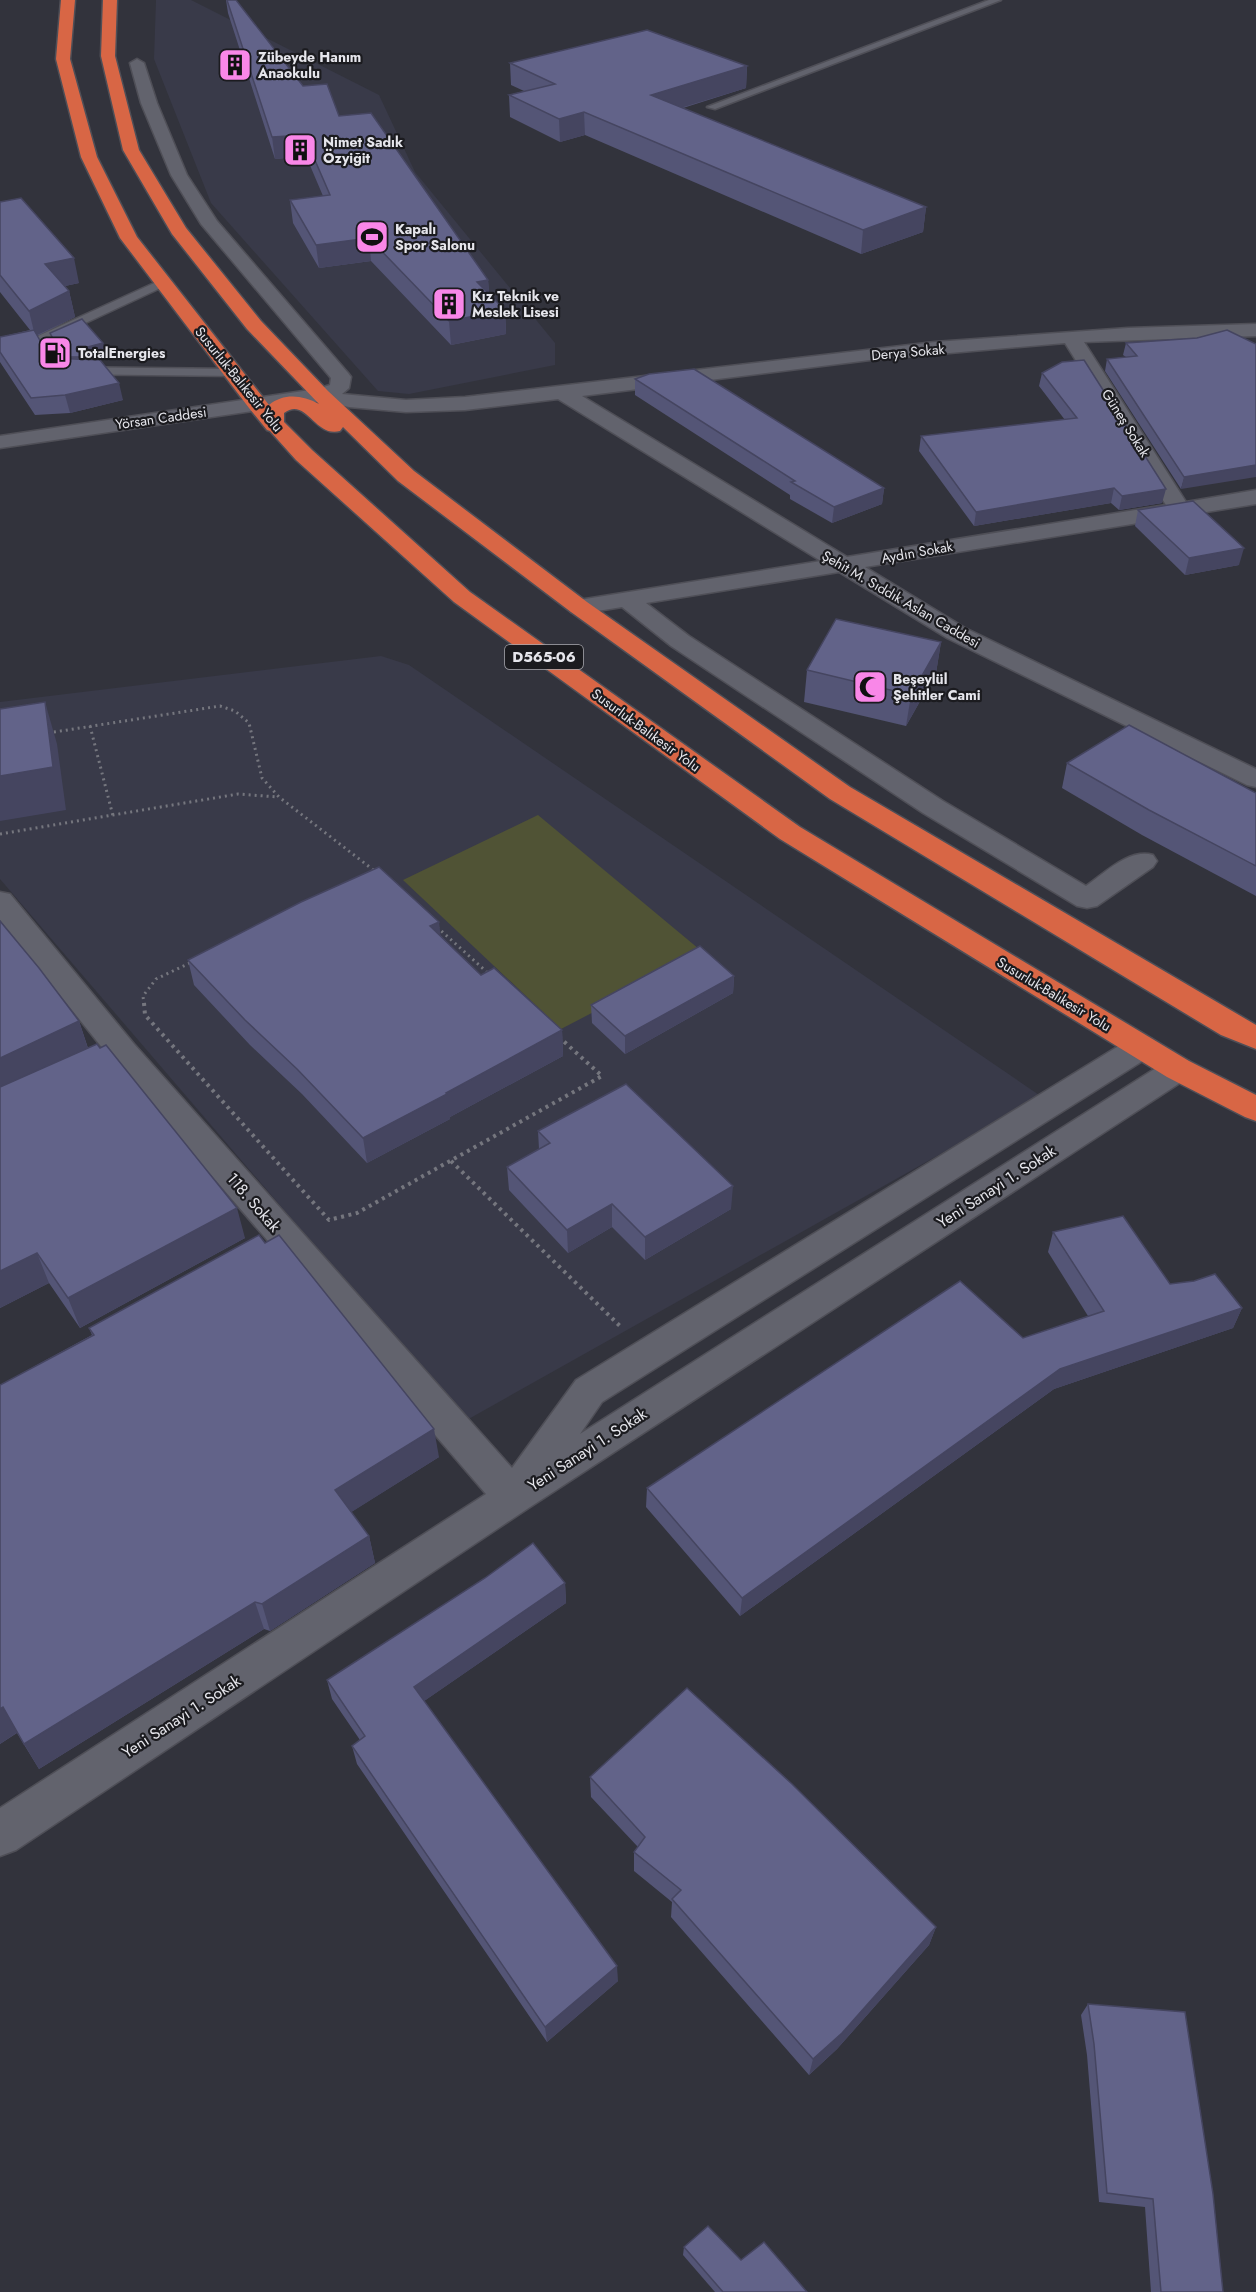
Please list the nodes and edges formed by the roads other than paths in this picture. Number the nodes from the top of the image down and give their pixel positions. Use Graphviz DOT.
graph roads {
  1 [pos="68,0"];
  2 [pos="110,0"];
  3 [pos="997,0"];
  4 [pos="137,63"];
  5 [pos="712,106"];
  6 [pos="163,283"];
  7 [pos="1256,330"];
  8 [pos="1072,338"];
  9 [pos="233,373"];
  10 [pos="341,376"];
  11 [pos="561,392"];
  12 [pos="321,395"];
  13 [pos="256,404"];
  14 [pos="389,404"];
  15 [pos="274,426"];
  16 [pos="0,442"];
  17 [pos="1256,497"];
  18 [pos="1179,508"];
  19 [pos="484,535"];
  20 [pos="841,565"];
  21 [pos="626,599"];
  22 [pos="579,607"];
  23 [pos="1256,779"];
  24 [pos="1143,861"];
  25 [pos="0,902"];
  26 [pos="1256,1038"];
  27 [pos="1141,1047"];
  28 [pos="123,1052"];
  29 [pos="92,1067"];
  30 [pos="1178,1069"];
  31 [pos="1256,1109"];
  32 [pos="284,1236"];
  33 [pos="252,1253"];
  34 [pos="513,1497"];
  35 [pos="0,1834"];
  1 -- 6 [label="highway, Susurluk-Balıkesir Yolu / D565-06"];
  2 -- 12 [label="highway"];
  3 -- 5 [label="lane"];
  4 -- 10 [label="street"];
  6 -- 9 [label="highway, Susurluk-Balıkesir Yolu / D565-06"];
  6 -- 9 [label="lane"];
  7 -- 8 [label="street, Derya Sokak"];
  8 -- 11 [label="street, Derya Sokak"];
  8 -- 18 [label="street, Güneş Sokak"];
  9 -- 13 [label="highway, Susurluk-Balıkesir Yolu / D565-06"];
  10 -- 12 [label="street"];
  10 -- 14 [label="street"];
  11 -- 14 [label="street, Derya Sokak"];
  11 -- 20 [label="street, Şehit M. Sıddık Aslan Caddesi"];
  12 -- 13 [label="street, Yörsan Caddesi"];
  12 -- 14 [label="street, Yörsan Caddesi"];
  12 -- 19 [label="highway"];
  13 -- 15 [label="highway, Susurluk-Balıkesir Yolu / D565-06"];
  13 -- 16 [label="street, Yörsan Caddesi"];
  15 -- 19 [label="highway"];
  15 -- 27 [label="highway, Susurluk-Balıkesir Yolu / D565-06"];
  17 -- 18 [label="street, Aydın Sokak"];
  18 -- 20 [label="street, Aydın Sokak"];
  19 -- 22 [label="highway"];
  20 -- 21 [label="street, Aydın Sokak"];
  20 -- 23 [label="street, Şehit M. Sıddık Aslan Caddesi"];
  21 -- 22 [label="street, Aydın Sokak"];
  21 -- 24 [label="street"];
  22 -- 26 [label="highway"];
  25 -- 28 [label="street, 118. Sokak"];
  27 -- 30 [label="highway, Susurluk-Balıkesir Yolu / D565-06"];
  27 -- 34 [label="street"];
  28 -- 29 [label="street"];
  28 -- 32 [label="street, 118. Sokak"];
  30 -- 31 [label="highway, Susurluk-Balıkesir Yolu / D565-06"];
  30 -- 34 [label="street, Yeni Sanayi 1. Sokak"];
  32 -- 33 [label="street"];
  32 -- 34 [label="street, 118. Sokak"];
  34 -- 35 [label="street, Yeni Sanayi 1. Sokak"];
}
